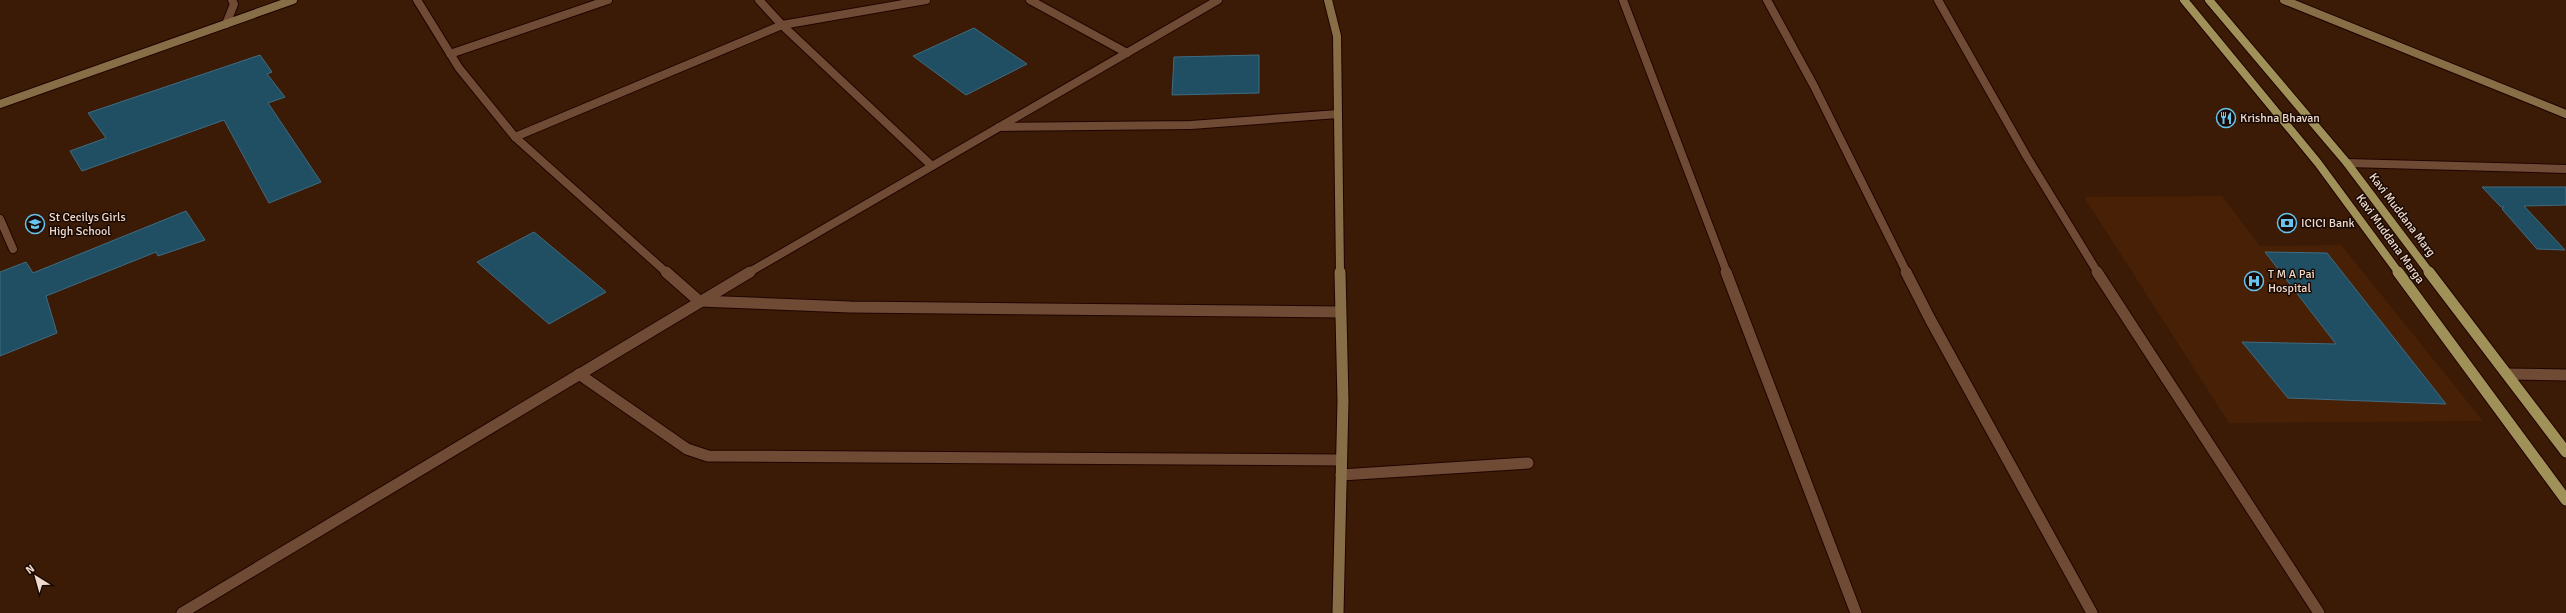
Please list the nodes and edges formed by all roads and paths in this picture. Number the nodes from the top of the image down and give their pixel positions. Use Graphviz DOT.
graph roads {
  1 [pos="232,0"];
  2 [pos="293,0"];
  3 [pos="417,0"];
  4 [pos="759,0"];
  5 [pos="926,0"];
  6 [pos="1030,0"];
  7 [pos="1218,0"];
  8 [pos="1328,0"];
  9 [pos="1623,0"];
  10 [pos="1767,0"];
  11 [pos="1938,0"];
  12 [pos="2184,0"];
  13 [pos="2209,0"];
  14 [pos="2284,0"];
  15 [pos="602,1"];
  16 [pos="226,24"];
  17 [pos="782,25"];
  18 [pos="1127,53"];
  19 [pos="450,54"];
  20 [pos="0,104"];
  21 [pos="1338,114"];
  22 [pos="2566,114"];
  23 [pos="998,128"];
  24 [pos="515,137"];
  25 [pos="2347,163"];
  26 [pos="932,166"];
  27 [pos="2566,169"];
  28 [pos="0,219"];
  29 [pos="13,249"];
  30 [pos="699,301"];
  31 [pos="1340,312"];
  32 [pos="579,374"];
  33 [pos="2507,374"];
  34 [pos="2566,375"];
  35 [pos="2566,452"];
  36 [pos="1342,460"];
  37 [pos="1528,463"];
  38 [pos="1341,475"];
  39 [pos="2566,500"];
  40 [pos="182,613"];
  41 [pos="1338,613"];
  42 [pos="1856,613"];
  43 [pos="2092,613"];
  44 [pos="2319,613"];
  1 -- 16 [label="street"];
  2 -- 16 [label="street"];
  3 -- 19 [label="street"];
  4 -- 17 [label="street"];
  5 -- 17 [label="street"];
  6 -- 18 [label="street"];
  7 -- 18 [label="street"];
  8 -- 21 [label="street"];
  9 -- 42 [label="street"];
  10 -- 43 [label="street"];
  11 -- 44 [label="street"];
  12 -- 39 [label="main road, Kavi Muddana Marga"];
  13 -- 25 [label="main road, Kavi Muddana Marg"];
  14 -- 22 [label="street"];
  15 -- 19 [label="street"];
  16 -- 20 [label="street"];
  17 -- 24 [label="street"];
  17 -- 26 [label="street"];
  18 -- 23 [label="street"];
  19 -- 24 [label="street"];
  21 -- 23 [label="street"];
  21 -- 31 [label="street"];
  23 -- 26 [label="street"];
  24 -- 30 [label="street"];
  25 -- 27 [label="street"];
  25 -- 33 [label="main road, Kavi Muddana Marg"];
  26 -- 30 [label="street"];
  28 -- 29 [label="street"];
  30 -- 31 [label="street"];
  30 -- 32 [label="street"];
  31 -- 36 [label="street"];
  32 -- 36 [label="street"];
  32 -- 40 [label="street"];
  33 -- 34 [label="street"];
  33 -- 35 [label="main road, Kavi Muddana Marg"];
  36 -- 38 [label="street"];
  37 -- 38 [label="street"];
  38 -- 41 [label="street"];
}
